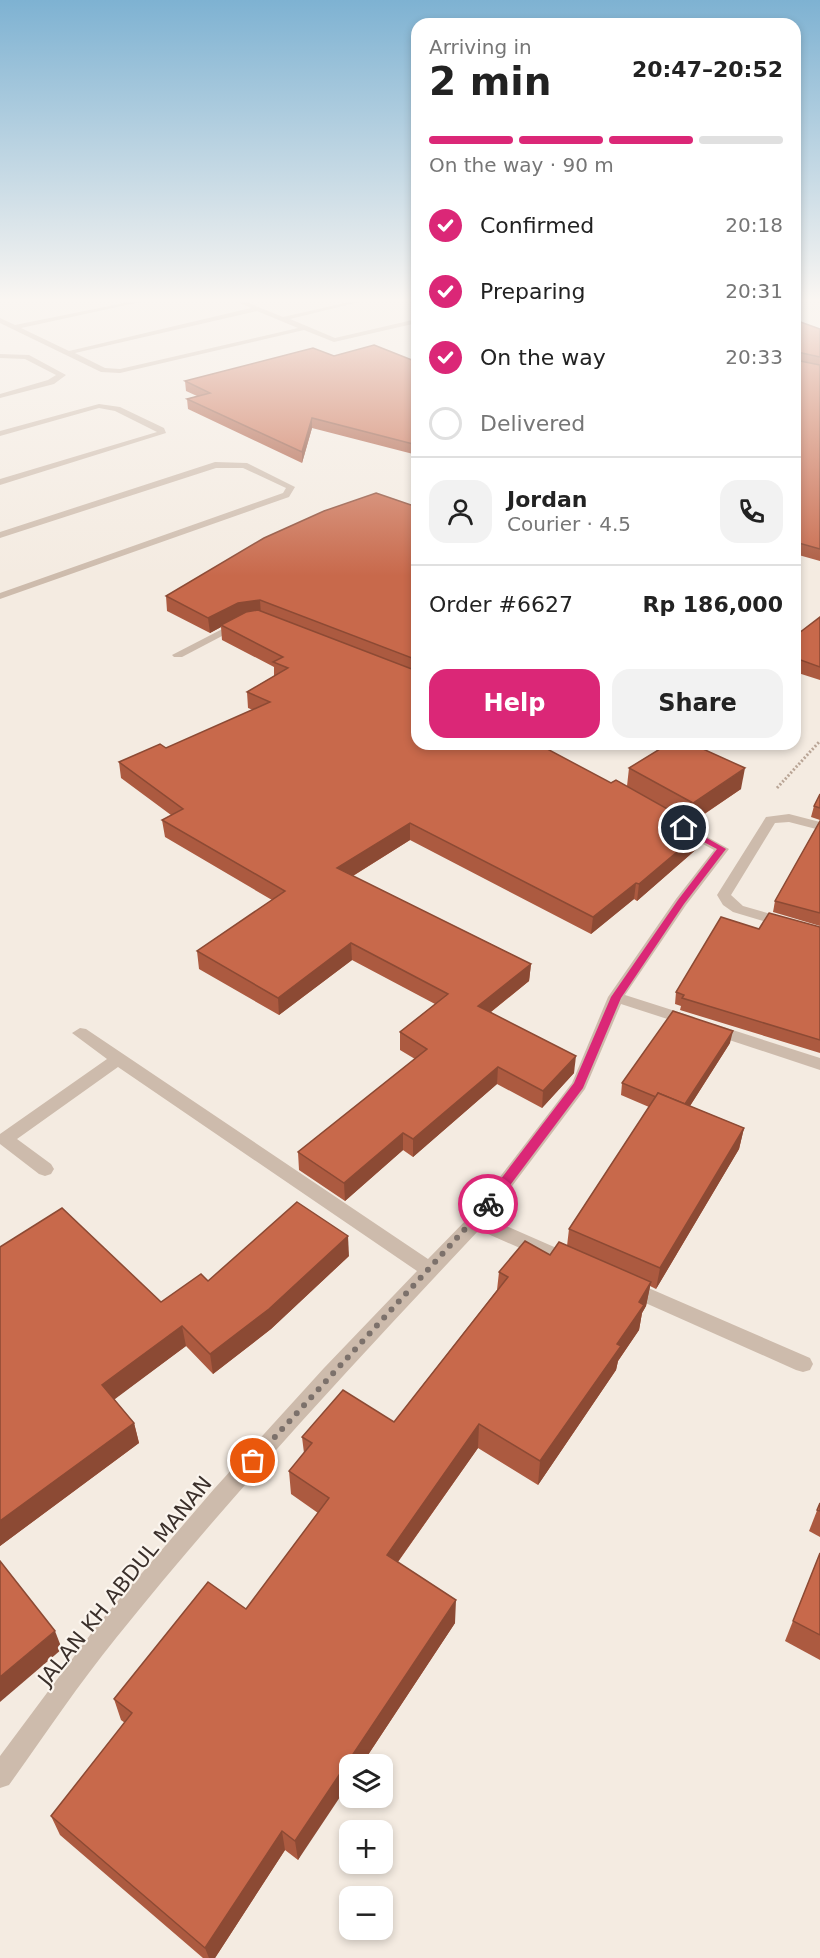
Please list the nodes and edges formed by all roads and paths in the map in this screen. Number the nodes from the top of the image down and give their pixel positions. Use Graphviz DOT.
graph roads {
  1 [pos="0,434"];
  2 [pos="0,482"];
  3 [pos="0,535"];
  4 [pos="0,596"];
  5 [pos="251,620"];
  6 [pos="178,655"];
  7 [pos="672,821"];
  8 [pos="820,826"];
  9 [pos="820,933"];
  10 [pos="616,997"];
  11 [pos="80,1033"];
  12 [pos="118,1059"];
  13 [pos="820,1064"];
  14 [pos="45,1169"];
  15 [pos="476,1221"];
  16 [pos="585,1268"];
  17 [pos="430,1270"];
  18 [pos="618,1283"];
  19 [pos="803,1364"];
  20 [pos="0,1776"];
  1 -- 2 [label="street"];
  3 -- 4 [label="street"];
  5 -- 6 [label="street"];
  7 -- 10 [label="street, JALAN KH ABDUL MANAN"];
  8 -- 9 [label="street"];
  10 -- 13 [label="street"];
  10 -- 15 [label="street, JALAN KH ABDUL MANAN"];
  11 -- 12 [label="street"];
  12 -- 14 [label="street"];
  12 -- 17 [label="street"];
  15 -- 16 [label="street"];
  15 -- 17 [label="street, JALAN KH ABDUL MANAN"];
  17 -- 20 [label="street, JALAN KH ABDUL MANAN"];
  18 -- 19 [label="street"];
}
